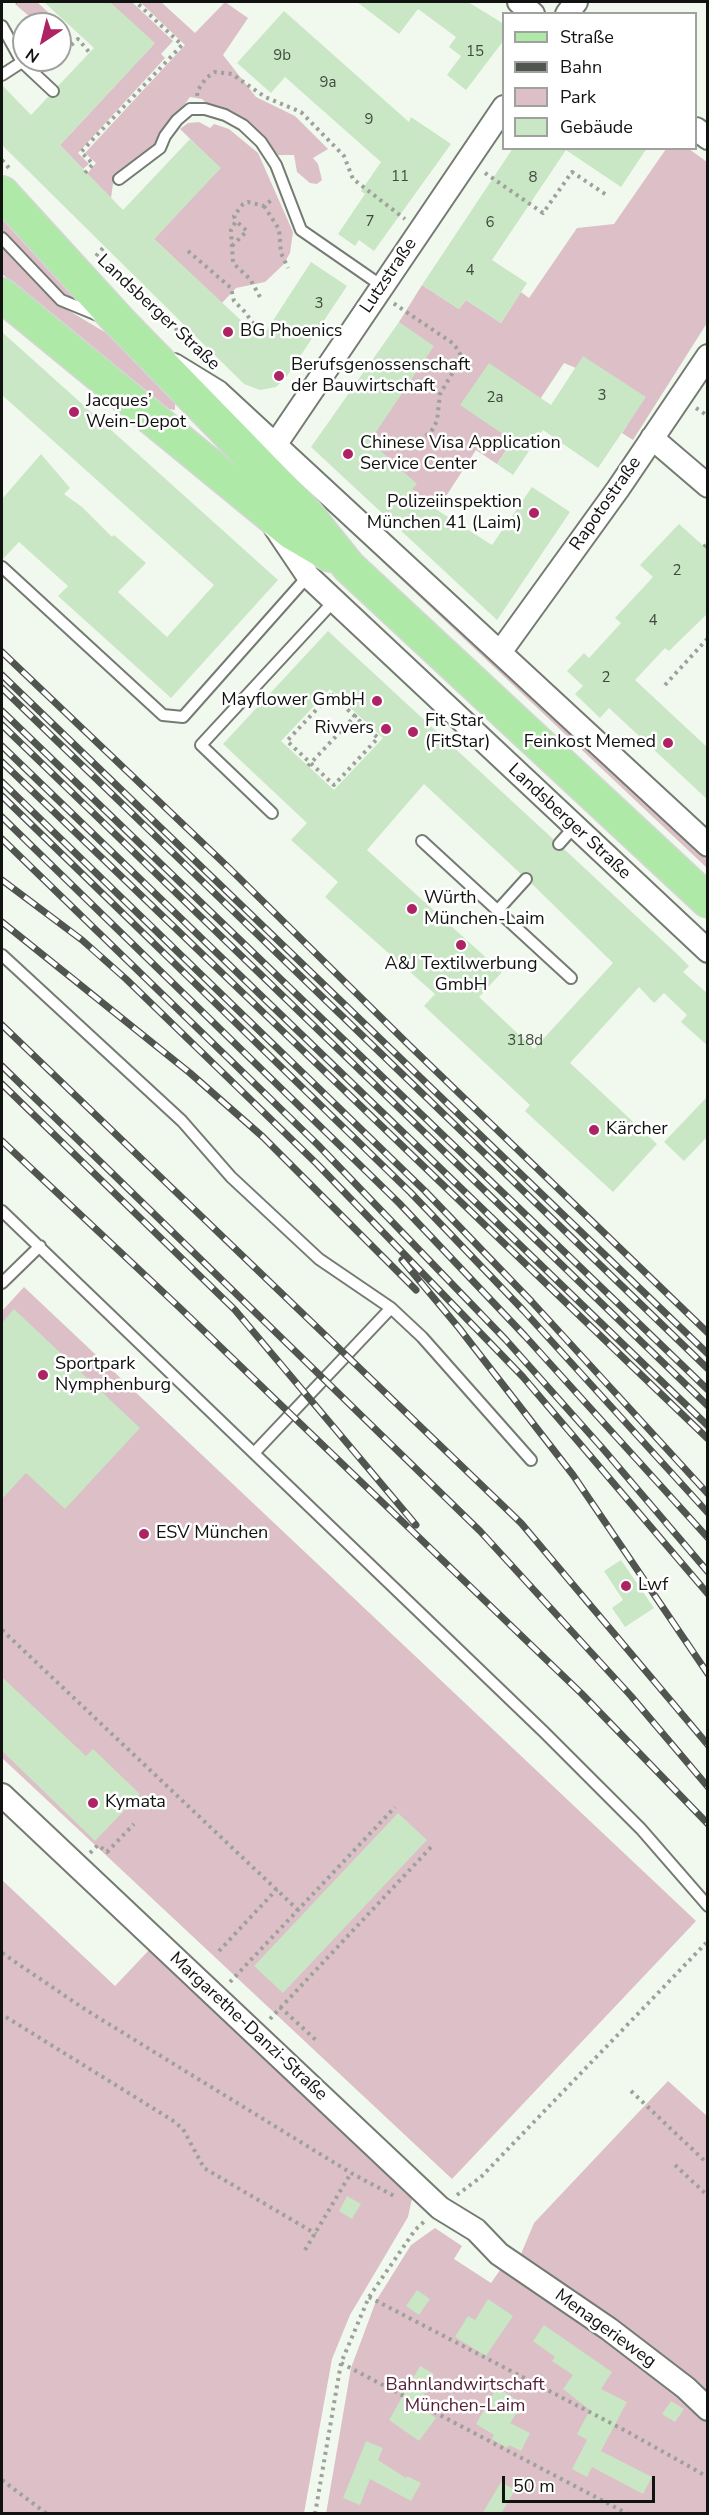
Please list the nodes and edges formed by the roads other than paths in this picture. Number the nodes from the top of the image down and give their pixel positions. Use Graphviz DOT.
graph roads {
  1 [pos="519,2"];
  2 [pos="531,12"];
  3 [pos="2,27"];
  4 [pos="12,45"];
  5 [pos="32,72"];
  6 [pos="53,91"];
  7 [pos="502,110"];
  8 [pos="119,179"];
  9 [pos="7,182"];
  10 [pos="2,238"];
  11 [pos="380,290"];
  12 [pos="4,301"];
  13 [pos="118,320"];
  14 [pos="142,345"];
  15 [pos="708,356"];
  16 [pos="194,428"];
  17 [pos="652,438"];
  18 [pos="274,445"];
  19 [pos="708,486"];
  20 [pos="262,508"];
  21 [pos="2,567"];
  22 [pos="349,567"];
  23 [pos="308,576"];
  24 [pos="334,601"];
  25 [pos="501,651"];
  26 [pos="272,813"];
  27 [pos="574,827"];
  28 [pos="422,841"];
  29 [pos="559,844"];
  30 [pos="708,845"];
  31 [pos="526,879"];
  32 [pos="708,901"];
  33 [pos="498,910"];
  34 [pos="708,951"];
  35 [pos="2,955"];
  36 [pos="571,978"];
  37 [pos="2,1211"];
  38 [pos="40,1246"];
  39 [pos="2,1283"];
  40 [pos="391,1308"];
  41 [pos="254,1453"];
  42 [pos="531,1460"];
  43 [pos="2,1795"];
  44 [pos="708,1906"];
  45 [pos="499,2254"];
  46 [pos="708,2409"];
  1 -- 2 [label="street"];
  3 -- 4 [label="lane"];
  5 -- 6 [label="lane"];
  7 -- 11 [label="street, Lutzstraße"];
  8 -- 11 [label="lane"];
  9 -- 13 [label="main road, Landsberger Straße"];
  10 -- 13 [label="lane"];
  11 -- 18 [label="street, Lutzstraße"];
  12 -- 16 [label="main road, Landsberger Straße"];
  13 -- 14 [label="main road, Landsberger Straße"];
  14 -- 16 [label="main road, Landsberger Straße"];
  14 -- 18 [label="street, Landsberger Straße"];
  15 -- 17 [label="street, Rapotostraße"];
  16 -- 20 [label="main road, Landsberger Straße"];
  16 -- 22 [label="main road, Landsberger Straße"];
  17 -- 19 [label="street"];
  17 -- 25 [label="street, Rapotostraße"];
  18 -- 25 [label="street, Landsberger Straße"];
  20 -- 22 [label="main road, Landsberger Straße"];
  20 -- 23 [label="street, Landsberger Straße"];
  21 -- 23 [label="lane"];
  22 -- 32 [label="main road, Landsberger Straße"];
  23 -- 24 [label="street, Landsberger Straße"];
  24 -- 26 [label="lane"];
  24 -- 27 [label="street, Landsberger Straße"];
  25 -- 30 [label="street, Landsberger Straße"];
  27 -- 29 [label="lane"];
  27 -- 34 [label="street, Landsberger Straße"];
  28 -- 33 [label="lane"];
  31 -- 33 [label="lane"];
  33 -- 36 [label="lane"];
  35 -- 40 [label="lane"];
  37 -- 38 [label="lane"];
  38 -- 39 [label="lane"];
  38 -- 41 [label="lane"];
  40 -- 41 [label="lane"];
  40 -- 42 [label="lane"];
  41 -- 44 [label="lane"];
  43 -- 45 [label="street, Margarethe-Danzi-Straße"];
  45 -- 46 [label="street, Menagerieweg"];
}
